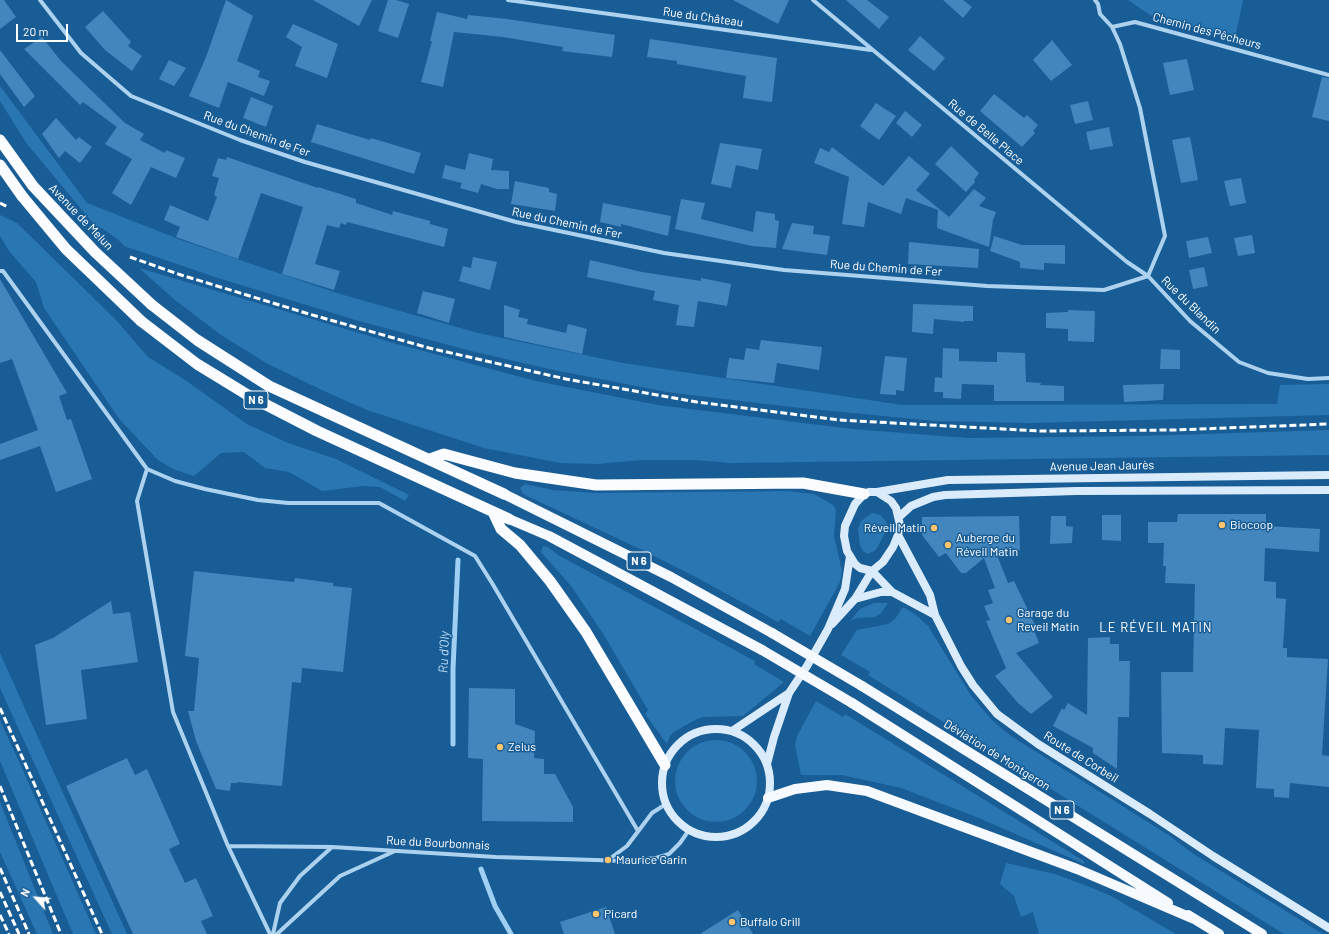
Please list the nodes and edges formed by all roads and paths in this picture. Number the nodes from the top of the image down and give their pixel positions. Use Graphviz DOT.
graph roads {
  1 [pos="40,0"];
  2 [pos="508,0"];
  3 [pos="813,0"];
  4 [pos="1095,0"];
  5 [pos="1112,27"];
  6 [pos="872,50"];
  7 [pos="1329,74"];
  8 [pos="0,140"];
  9 [pos="0,165"];
  10 [pos="0,270"];
  11 [pos="1148,276"];
  12 [pos="1329,378"];
  13 [pos="430,459"];
  14 [pos="147,469"];
  15 [pos="1329,475"];
  16 [pos="1329,490"];
  17 [pos="877,492"];
  18 [pos="504,494"];
  19 [pos="864,494"];
  20 [pos="493,512"];
  21 [pos="899,517"];
  22 [pos="509,519"];
  23 [pos="898,535"];
  24 [pos="850,556"];
  25 [pos="872,571"];
  26 [pos="892,592"];
  27 [pos="855,599"];
  28 [pos="935,615"];
  29 [pos="828,629"];
  30 [pos="789,693"];
  31 [pos="732,731"];
  32 [pos="767,764"];
  33 [pos="665,765"];
  34 [pos="768,798"];
  35 [pos="666,804"];
  36 [pos="689,830"];
  37 [pos="638,831"];
  38 [pos="228,846"];
  39 [pos="332,847"];
  40 [pos="396,850"];
  41 [pos="608,860"];
  42 [pos="1194,918"];
  43 [pos="1329,928"];
  44 [pos="270,934"];
  45 [pos="273,934"];
  46 [pos="277,934"];
  47 [pos="1219,934"];
  48 [pos="1262,934"];
  1 -- 11 [label="street, Rue du Chemin de Fer"];
  2 -- 6 [label="street, Rue du Château"];
  3 -- 6 [label="street, Rue de Belle Place"];
  4 -- 5 [label="street"];
  5 -- 7 [label="street, Chemin des Pêcheurs"];
  5 -- 11 [label="street, Rue du Blandin"];
  6 -- 11 [label="street, Rue de Belle Place"];
  8 -- 13 [label="highway, Avenue de Melun / N 6, bridge"];
  9 -- 20 [label="highway, N 6, bridge"];
  10 -- 14 [label="street"];
  11 -- 12 [label="street, Rue du Blandin"];
  13 -- 18 [label="highway, N 6"];
  13 -- 19 [label="highway"];
  14 -- 37 [label="street"];
  14 -- 38 [label="street"];
  15 -- 17 [label="main road, Avenue Jean Jaurès"];
  16 -- 21 [label="main road"];
  17 -- 19 [label="main road"];
  17 -- 21 [label="main road"];
  18 -- 48 [label="main road, Déviation de Montgeron / N 6, bridge"];
  19 -- 24 [label="main road"];
  20 -- 22 [label="highway, N 6"];
  20 -- 33 [label="highway"];
  21 -- 23 [label="main road"];
  22 -- 42 [label="main road, N 6, bridge"];
  23 -- 25 [label="main road"];
  23 -- 28 [label="main road, Route de Corbeil"];
  24 -- 25 [label="main road"];
  24 -- 29 [label="main road"];
  25 -- 26 [label="main road"];
  25 -- 27 [label="main road"];
  26 -- 27 [label="main road"];
  26 -- 28 [label="main road"];
  27 -- 29 [label="main road"];
  28 -- 43 [label="main road, Route de Corbeil"];
  29 -- 30 [label="main road"];
  30 -- 31 [label="main road"];
  30 -- 32 [label="main road"];
  31 -- 32 [label="main road"];
  31 -- 33 [label="main road"];
  32 -- 34 [label="main road"];
  33 -- 35 [label="main road"];
  34 -- 36 [label="main road"];
  34 -- 42 [label="main road"];
  35 -- 36 [label="main road"];
  35 -- 37 [label="street"];
  36 -- 41 [label="street, Rue du Bourbonnais"];
  37 -- 41 [label="street"];
  38 -- 39 [label="street, Rue du Bourbonnais"];
  38 -- 44 [label="street"];
  39 -- 40 [label="street, Rue du Bourbonnais"];
  39 -- 45 [label="street"];
  40 -- 41 [label="street, Rue du Bourbonnais"];
  40 -- 46 [label="street"];
  42 -- 47 [label="main road, N 6"];
}
